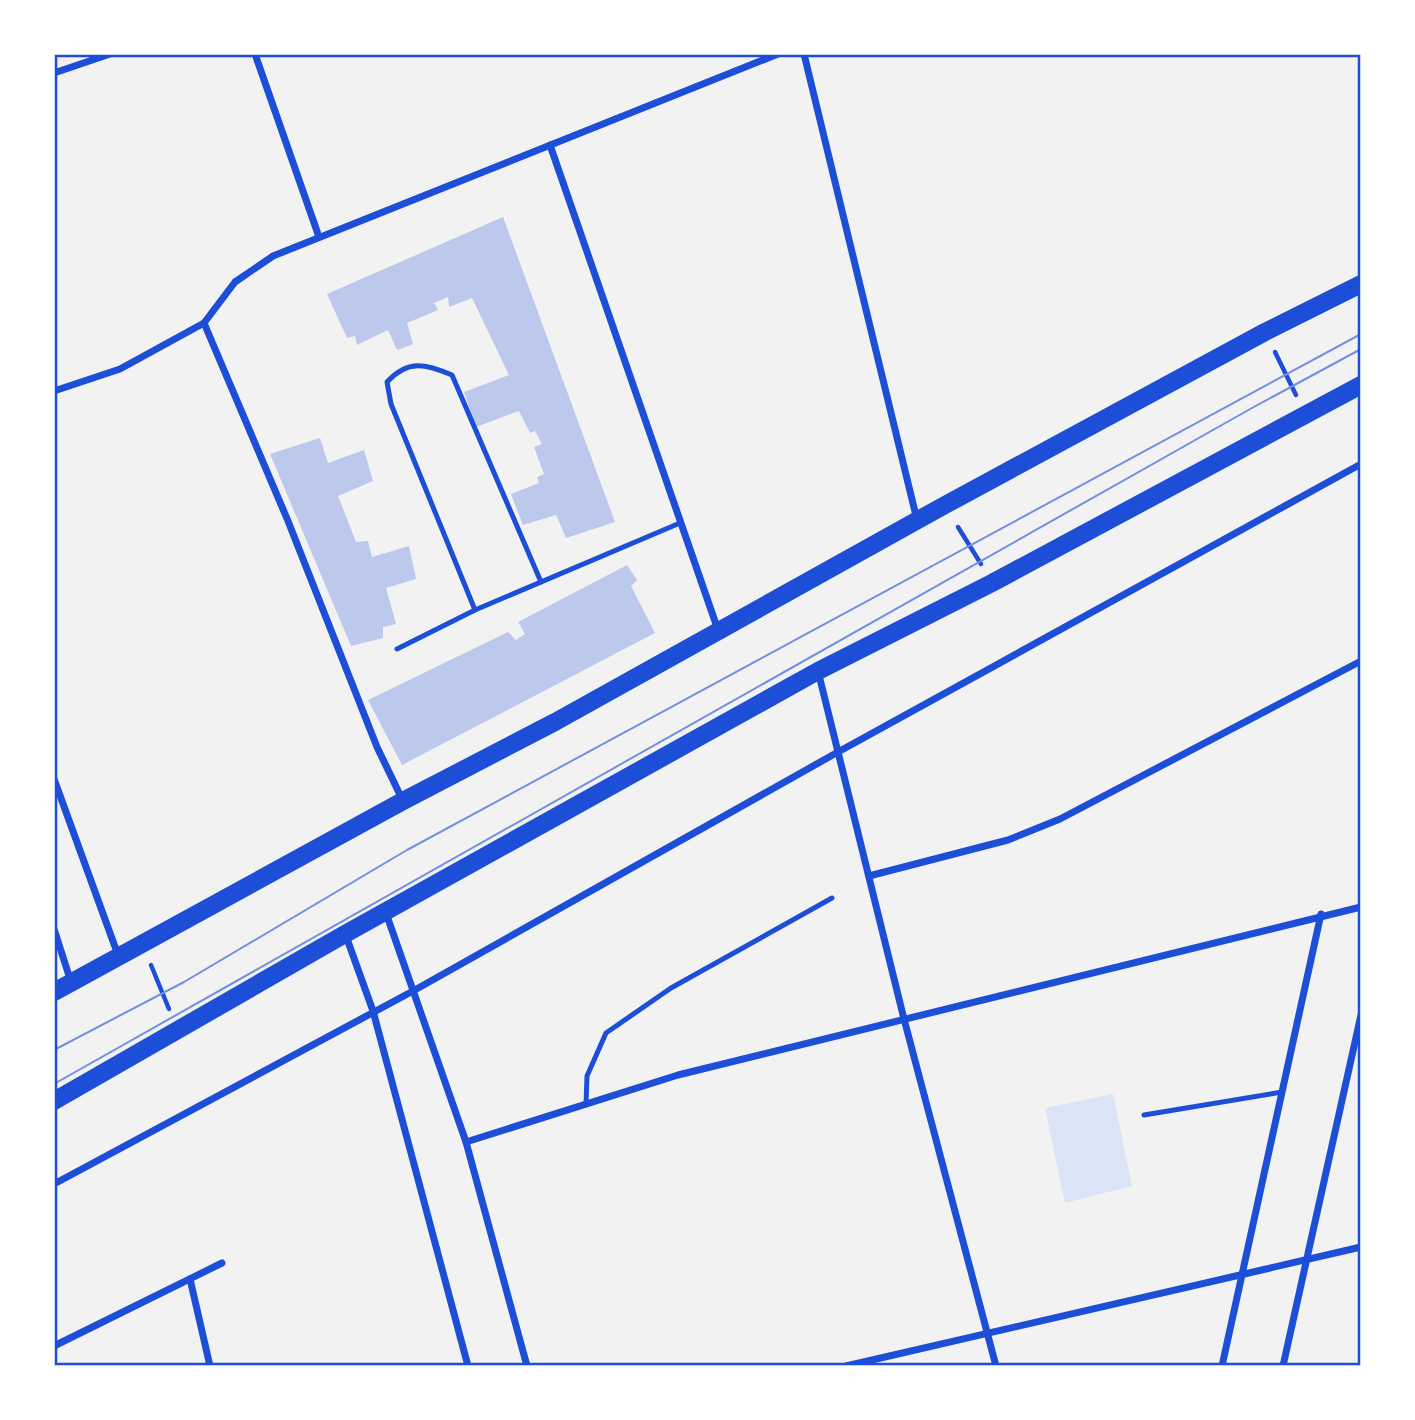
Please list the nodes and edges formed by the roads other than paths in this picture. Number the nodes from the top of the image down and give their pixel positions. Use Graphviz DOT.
graph roads {
  1 [pos="110,54"];
  2 [pos="255,54"];
  3 [pos="778,54"];
  4 [pos="804,54"];
  5 [pos="54,73"];
  6 [pos="550,145"];
  7 [pos="319,237"];
  8 [pos="1361,284"];
  9 [pos="204,323"];
  10 [pos="1361,385"];
  11 [pos="54,391"];
  12 [pos="1361,464"];
  13 [pos="917,520"];
  14 [pos="680,523"];
  15 [pos="541,582"];
  16 [pos="475,610"];
  17 [pos="718,631"];
  18 [pos="397,649"];
  19 [pos="1361,661"];
  20 [pos="818,671"];
  21 [pos="838,752"];
  22 [pos="54,779"];
  23 [pos="403,801"];
  24 [pos="869,876"];
  25 [pos="832,898"];
  26 [pos="1361,906"];
  27 [pos="386,913"];
  28 [pos="1321,914"];
  29 [pos="54,929"];
  30 [pos="345,934"];
  31 [pos="118,956"];
  32 [pos="71,983"];
  33 [pos="413,991"];
  34 [pos="54,992"];
  35 [pos="373,1011"];
  36 [pos="1361,1015"];
  37 [pos="904,1019"];
  38 [pos="1282,1091"];
  39 [pos="54,1101"];
  40 [pos="586,1104"];
  41 [pos="1144,1115"];
  42 [pos="466,1142"];
  43 [pos="54,1184"];
  44 [pos="1361,1247"];
  45 [pos="1304,1261"];
  46 [pos="222,1264"];
  47 [pos="1241,1273"];
  48 [pos="190,1279"];
  49 [pos="987,1331"];
  50 [pos="54,1346"];
  51 [pos="210,1366"];
  52 [pos="468,1366"];
  53 [pos="527,1366"];
  54 [pos="846,1366"];
  55 [pos="996,1366"];
  56 [pos="1222,1366"];
  57 [pos="1283,1366"];
  1 -- 5 [label="street"];
  2 -- 7 [label="street"];
  3 -- 6 [label="street"];
  4 -- 13 [label="street"];
  6 -- 7 [label="street"];
  6 -- 14 [label="street"];
  7 -- 9 [label="street"];
  8 -- 13 [label="main road"];
  9 -- 11 [label="street"];
  9 -- 23 [label="street"];
  10 -- 20 [label="main road"];
  12 -- 21 [label="street"];
  13 -- 17 [label="main road"];
  14 -- 15 [label="lane"];
  14 -- 17 [label="street"];
  15 -- 16 [label="lane"];
  15 -- 16 [label="lane"];
  16 -- 18 [label="lane"];
  17 -- 23 [label="main road"];
  19 -- 24 [label="street"];
  20 -- 21 [label="street"];
  20 -- 27 [label="main road"];
  21 -- 24 [label="street"];
  21 -- 33 [label="street"];
  22 -- 31 [label="street"];
  23 -- 31 [label="main road"];
  24 -- 37 [label="street"];
  25 -- 40 [label="lane"];
  26 -- 28 [label="street"];
  27 -- 30 [label="main road"];
  27 -- 33 [label="street"];
  28 -- 37 [label="street"];
  28 -- 38 [label="street"];
  29 -- 32 [label="street"];
  30 -- 35 [label="street"];
  30 -- 39 [label="main road"];
  31 -- 32 [label="main road"];
  32 -- 34 [label="main road"];
  33 -- 35 [label="street"];
  33 -- 42 [label="street"];
  35 -- 43 [label="street"];
  35 -- 52 [label="street"];
  36 -- 45 [label="street"];
  37 -- 40 [label="street"];
  37 -- 49 [label="street"];
  38 -- 41 [label="lane"];
  38 -- 47 [label="street"];
  40 -- 42 [label="street"];
  42 -- 53 [label="street"];
  44 -- 45 [label="street"];
  45 -- 47 [label="street"];
  45 -- 57 [label="street"];
  46 -- 48 [label="street"];
  47 -- 49 [label="street"];
  47 -- 56 [label="street"];
  48 -- 50 [label="street"];
  48 -- 51 [label="street"];
  49 -- 54 [label="street"];
  49 -- 55 [label="street"];
}
